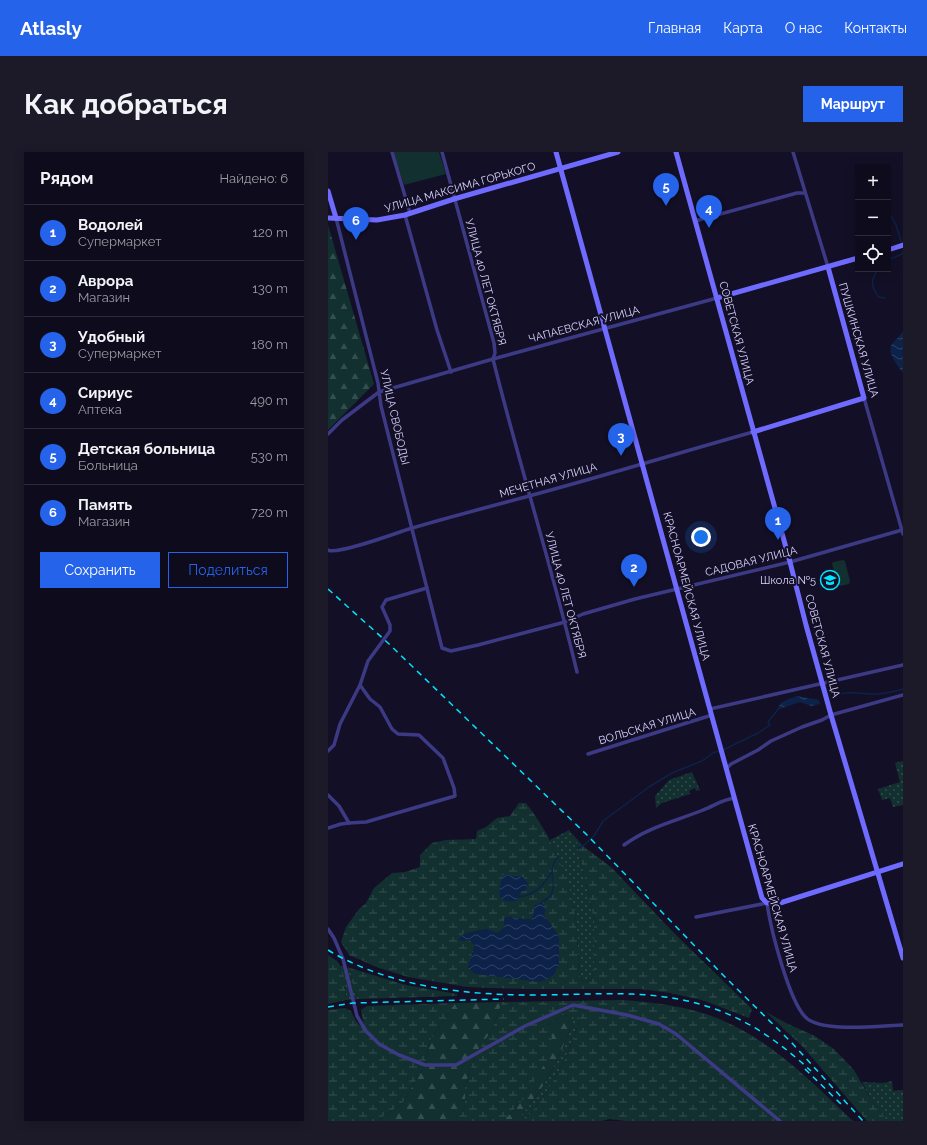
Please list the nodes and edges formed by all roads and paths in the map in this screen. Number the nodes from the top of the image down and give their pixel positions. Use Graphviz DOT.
graph roads {
  1 [pos="392,152"];
  2 [pos="442,152"];
  3 [pos="556,152"];
  4 [pos="618,152"];
  5 [pos="676,152"];
  6 [pos="793,152"];
  7 [pos="560,169"];
  8 [pos="328,191"];
  9 [pos="806,192"];
  10 [pos="454,199"];
  11 [pos="407,214"];
  12 [pos="328,218"];
  13 [pos="336,218"];
  14 [pos="695,221"];
  15 [pos="903,245"];
  16 [pos="891,249"];
  17 [pos="855,259"];
  18 [pos="828,267"];
  19 [pos="717,298"];
  20 [pos="605,328"];
  21 [pos="493,359"];
  22 [pos="450,372"];
  23 [pos="379,392"];
  24 [pos="864,398"];
  25 [pos="753,432"];
  26 [pos="328,434"];
  27 [pos="642,464"];
  28 [pos="529,496"];
  29 [pos="411,528"];
  30 [pos="903,532"];
  31 [pos="328,550"];
  32 [pos="790,562"];
  33 [pos="427,588"];
  34 [pos="677,588"];
  35 [pos="565,622"];
  36 [pos="442,648"];
  37 [pos="903,665"];
  38 [pos="577,672"];
  39 [pos="823,684"];
  40 [pos="360,685"];
  41 [pos="903,695"];
  42 [pos="710,709"];
  43 [pos="712,715"];
  44 [pos="831,715"];
  45 [pos="328,751"];
  46 [pos="588,754"];
  47 [pos="726,766"];
  48 [pos="328,795"];
  49 [pos="735,798"];
  50 [pos="349,823"];
  51 [pos="328,828"];
  52 [pos="624,845"];
  53 [pos="903,864"];
  54 [pos="878,872"];
  55 [pos="767,903"];
  56 [pos="696,917"];
  57 [pos="328,929"];
  58 [pos="903,958"];
  59 [pos="903,1025"];
  60 [pos="780,1121"];
  1 -- 11 [label="street"];
  2 -- 10 [label="street, УЛИЦА 40 ЛЕТ ОКТЯБРЯ"];
  3 -- 7 [label="street, КРАСНОАРМЕЙСКАЯ УЛИЦА"];
  4 -- 7 [label="street, УЛИЦА МАКСИМА ГОРЬКОГО"];
  5 -- 14 [label="street, СОВЕТСКАЯ УЛИЦА"];
  6 -- 9 [label="street, ПУШКИНСКАЯ УЛИЦА"];
  7 -- 10 [label="street, УЛИЦА МАКСИМА ГОРЬКОГО"];
  7 -- 20 [label="street, КРАСНОАРМЕЙСКАЯ УЛИЦА"];
  8 -- 13 [label="street, УЛИЦА СВОБОДЫ"];
  9 -- 14 [label="street"];
  9 -- 18 [label="street, ПУШКИНСКАЯ УЛИЦА"];
  10 -- 11 [label="street, УЛИЦА МАКСИМА ГОРЬКОГО"];
  10 -- 21 [label="street, УЛИЦА 40 ЛЕТ ОКТЯБРЯ"];
  11 -- 13 [label="street, УЛИЦА МАКСИМА ГОРЬКОГО"];
  11 -- 22 [label="street"];
  12 -- 13 [label="street, УЛИЦА МАКСИМА ГОРЬКОГО"];
  13 -- 23 [label="street, УЛИЦА СВОБОДЫ"];
  14 -- 19 [label="street, СОВЕТСКАЯ УЛИЦА"];
  15 -- 16 [label="street"];
  17 -- 18 [label="street, ЧАПАЕВСКАЯ УЛИЦА"];
  18 -- 19 [label="street, ЧАПАЕВСКАЯ УЛИЦА"];
  18 -- 24 [label="street, ПУШКИНСКАЯ УЛИЦА"];
  19 -- 20 [label="street, ЧАПАЕВСКАЯ УЛИЦА"];
  19 -- 25 [label="street, СОВЕТСКАЯ УЛИЦА"];
  20 -- 21 [label="street, ЧАПАЕВСКАЯ УЛИЦА"];
  20 -- 27 [label="street, КРАСНОАРМЕЙСКАЯ УЛИЦА"];
  21 -- 22 [label="street, ЧАПАЕВСКАЯ УЛИЦА"];
  21 -- 28 [label="street, УЛИЦА 40 ЛЕТ ОКТЯБРЯ"];
  22 -- 23 [label="street, ЧАПАЕВСКАЯ УЛИЦА"];
  23 -- 26 [label="street, ЧАПАЕВСКАЯ УЛИЦА"];
  23 -- 29 [label="street, УЛИЦА СВОБОДЫ"];
  24 -- 25 [label="street, МЕЧЕТНАЯ УЛИЦА"];
  24 -- 30 [label="street, ПУШКИНСКАЯ УЛИЦА"];
  25 -- 27 [label="street, МЕЧЕТНАЯ УЛИЦА"];
  25 -- 32 [label="street, СОВЕТСКАЯ УЛИЦА"];
  27 -- 28 [label="street, МЕЧЕТНАЯ УЛИЦА"];
  27 -- 34 [label="street, КРАСНОАРМЕЙСКАЯ УЛИЦА"];
  28 -- 29 [label="street, МЕЧЕТНАЯ УЛИЦА"];
  28 -- 35 [label="street, УЛИЦА 40 ЛЕТ ОКТЯБРЯ"];
  29 -- 31 [label="street, МЕЧЕТНАЯ УЛИЦА"];
  29 -- 33 [label="street, УЛИЦА СВОБОДЫ"];
  30 -- 32 [label="street, САДОВАЯ УЛИЦА"];
  32 -- 34 [label="street, САДОВАЯ УЛИЦА"];
  32 -- 39 [label="street, СОВЕТСКАЯ УЛИЦА"];
  33 -- 36 [label="street, УЛИЦА СВОБОДЫ"];
  33 -- 40 [label="street"];
  34 -- 35 [label="street, САДОВАЯ УЛИЦА"];
  34 -- 42 [label="street, КРАСНОАРМЕЙСКАЯ УЛИЦА"];
  35 -- 36 [label="street, САДОВАЯ УЛИЦА"];
  35 -- 38 [label="street, УЛИЦА 40 ЛЕТ ОКТЯБРЯ"];
  37 -- 39 [label="street, ВОЛЬСКАЯ УЛИЦА"];
  39 -- 42 [label="street, ВОЛЬСКАЯ УЛИЦА"];
  39 -- 44 [label="street, СОВЕТСКАЯ УЛИЦА"];
  40 -- 45 [label="street"];
  40 -- 50 [label="street"];
  41 -- 44 [label="street"];
  42 -- 43 [label="street, КРАСНОАРМЕЙСКАЯ УЛИЦА"];
  43 -- 46 [label="street, ВОЛЬСКАЯ УЛИЦА"];
  43 -- 47 [label="street, КРАСНОАРМЕЙСКАЯ УЛИЦА"];
  44 -- 47 [label="street"];
  44 -- 54 [label="street, СОВЕТСКАЯ УЛИЦА"];
  47 -- 49 [label="street, КРАСНОАРМЕЙСКАЯ УЛИЦА"];
  48 -- 50 [label="street"];
  49 -- 52 [label="street"];
  49 -- 55 [label="street, КРАСНОАРМЕЙСКАЯ УЛИЦА"];
  50 -- 51 [label="street"];
  53 -- 54 [label="street"];
  54 -- 55 [label="street"];
  54 -- 58 [label="street, СОВЕТСКАЯ УЛИЦА"];
  55 -- 56 [label="street"];
  55 -- 59 [label="street, КРАСНОАРМЕЙСКАЯ УЛИЦА"];
  57 -- 60 [label="street"];
}
